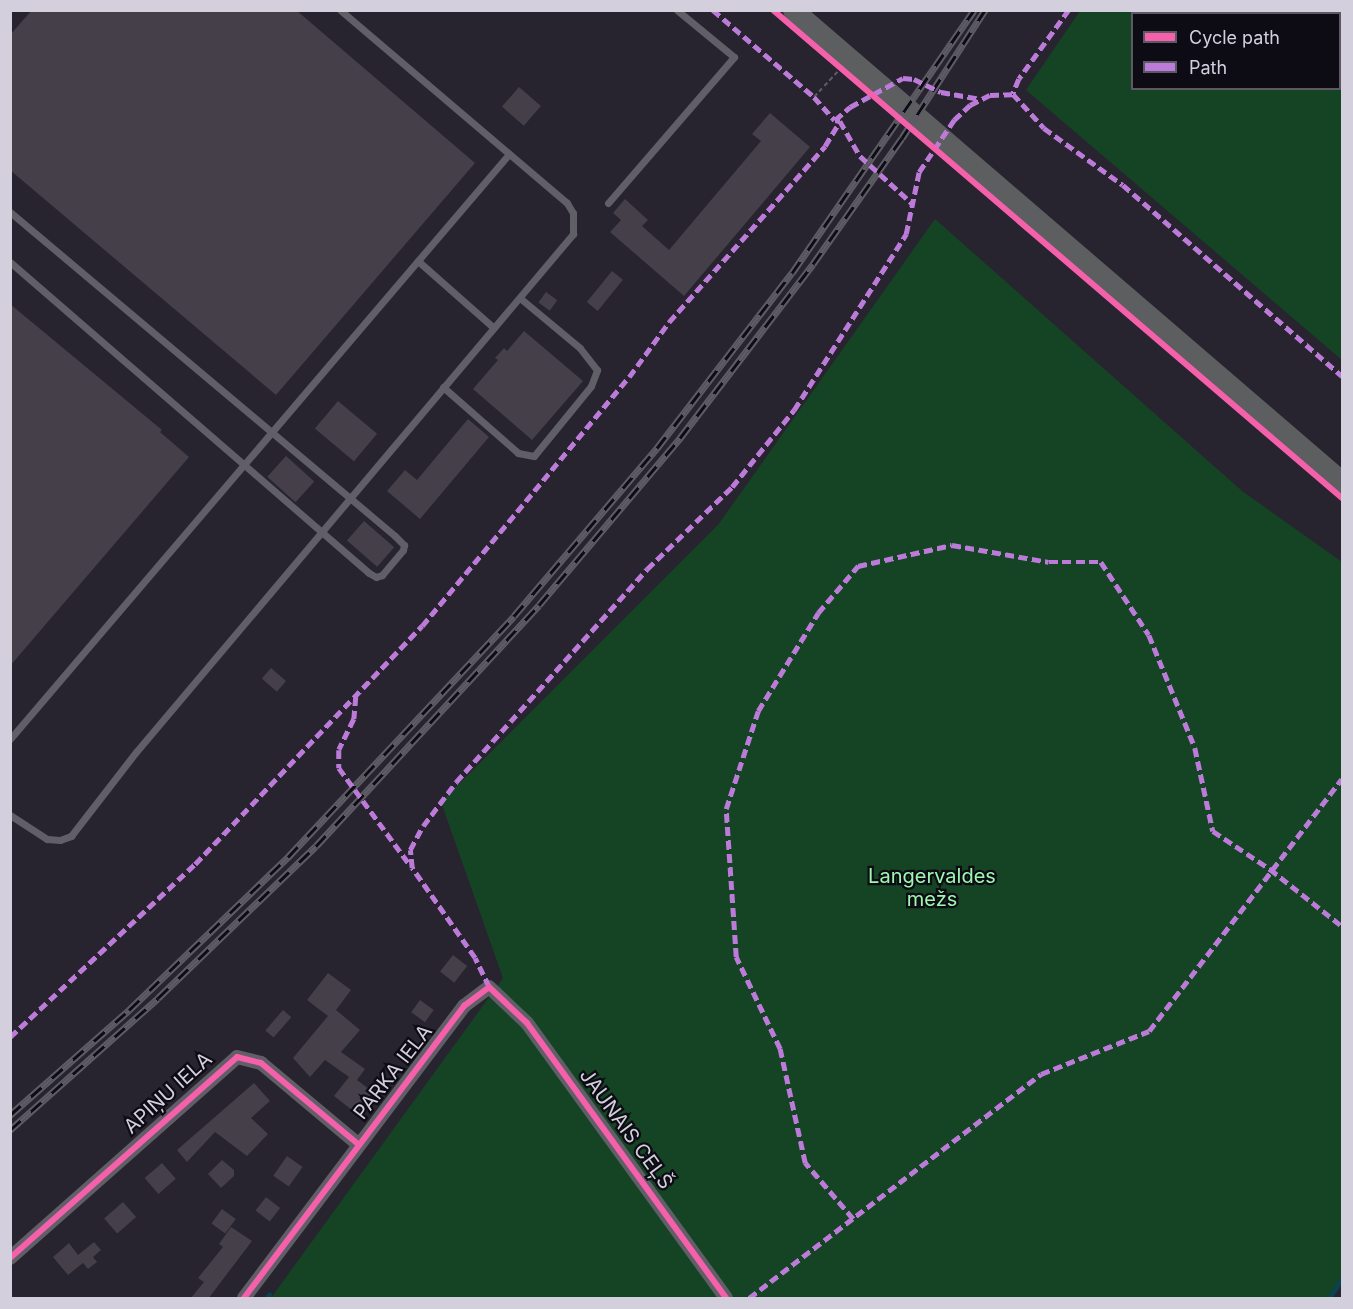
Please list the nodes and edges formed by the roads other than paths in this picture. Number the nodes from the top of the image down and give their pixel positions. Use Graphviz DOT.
graph roads {
  1 [pos="340,10"];
  2 [pos="677,10"];
  3 [pos="793,10"];
  4 [pos="509,154"];
  5 [pos="608,203"];
  6 [pos="10,212"];
  7 [pos="418,261"];
  8 [pos="10,262"];
  9 [pos="520,298"];
  10 [pos="494,328"];
  11 [pos="443,387"];
  12 [pos="272,434"];
  13 [pos="244,465"];
  14 [pos="1342,482"];
  15 [pos="350,502"];
  16 [pos="321,535"];
  17 [pos="10,739"];
  18 [pos="10,815"];
  19 [pos="489,987"];
  20 [pos="358,1144"];
  21 [pos="10,1258"];
  22 [pos="244,1299"];
  23 [pos="726,1299"];
  1 -- 4 [label="lane"];
  2 -- 5 [label="lane"];
  3 -- 14 [label="main road"];
  4 -- 7 [label="lane"];
  4 -- 9 [label="lane"];
  6 -- 12 [label="lane"];
  7 -- 10 [label="lane"];
  7 -- 12 [label="lane"];
  8 -- 13 [label="lane"];
  9 -- 10 [label="lane"];
  9 -- 11 [label="lane"];
  10 -- 11 [label="lane"];
  11 -- 15 [label="lane"];
  12 -- 13 [label="lane"];
  12 -- 15 [label="lane"];
  13 -- 16 [label="lane"];
  13 -- 17 [label="lane"];
  15 -- 16 [label="lane"];
  15 -- 16 [label="lane"];
  16 -- 18 [label="lane"];
  19 -- 20 [label="street, PARKA IELA"];
  19 -- 23 [label="street, JAUNAIS CEĻŠ"];
  20 -- 21 [label="street, APIŅU IELA"];
  20 -- 22 [label="street, PARKA IELA"];
}
